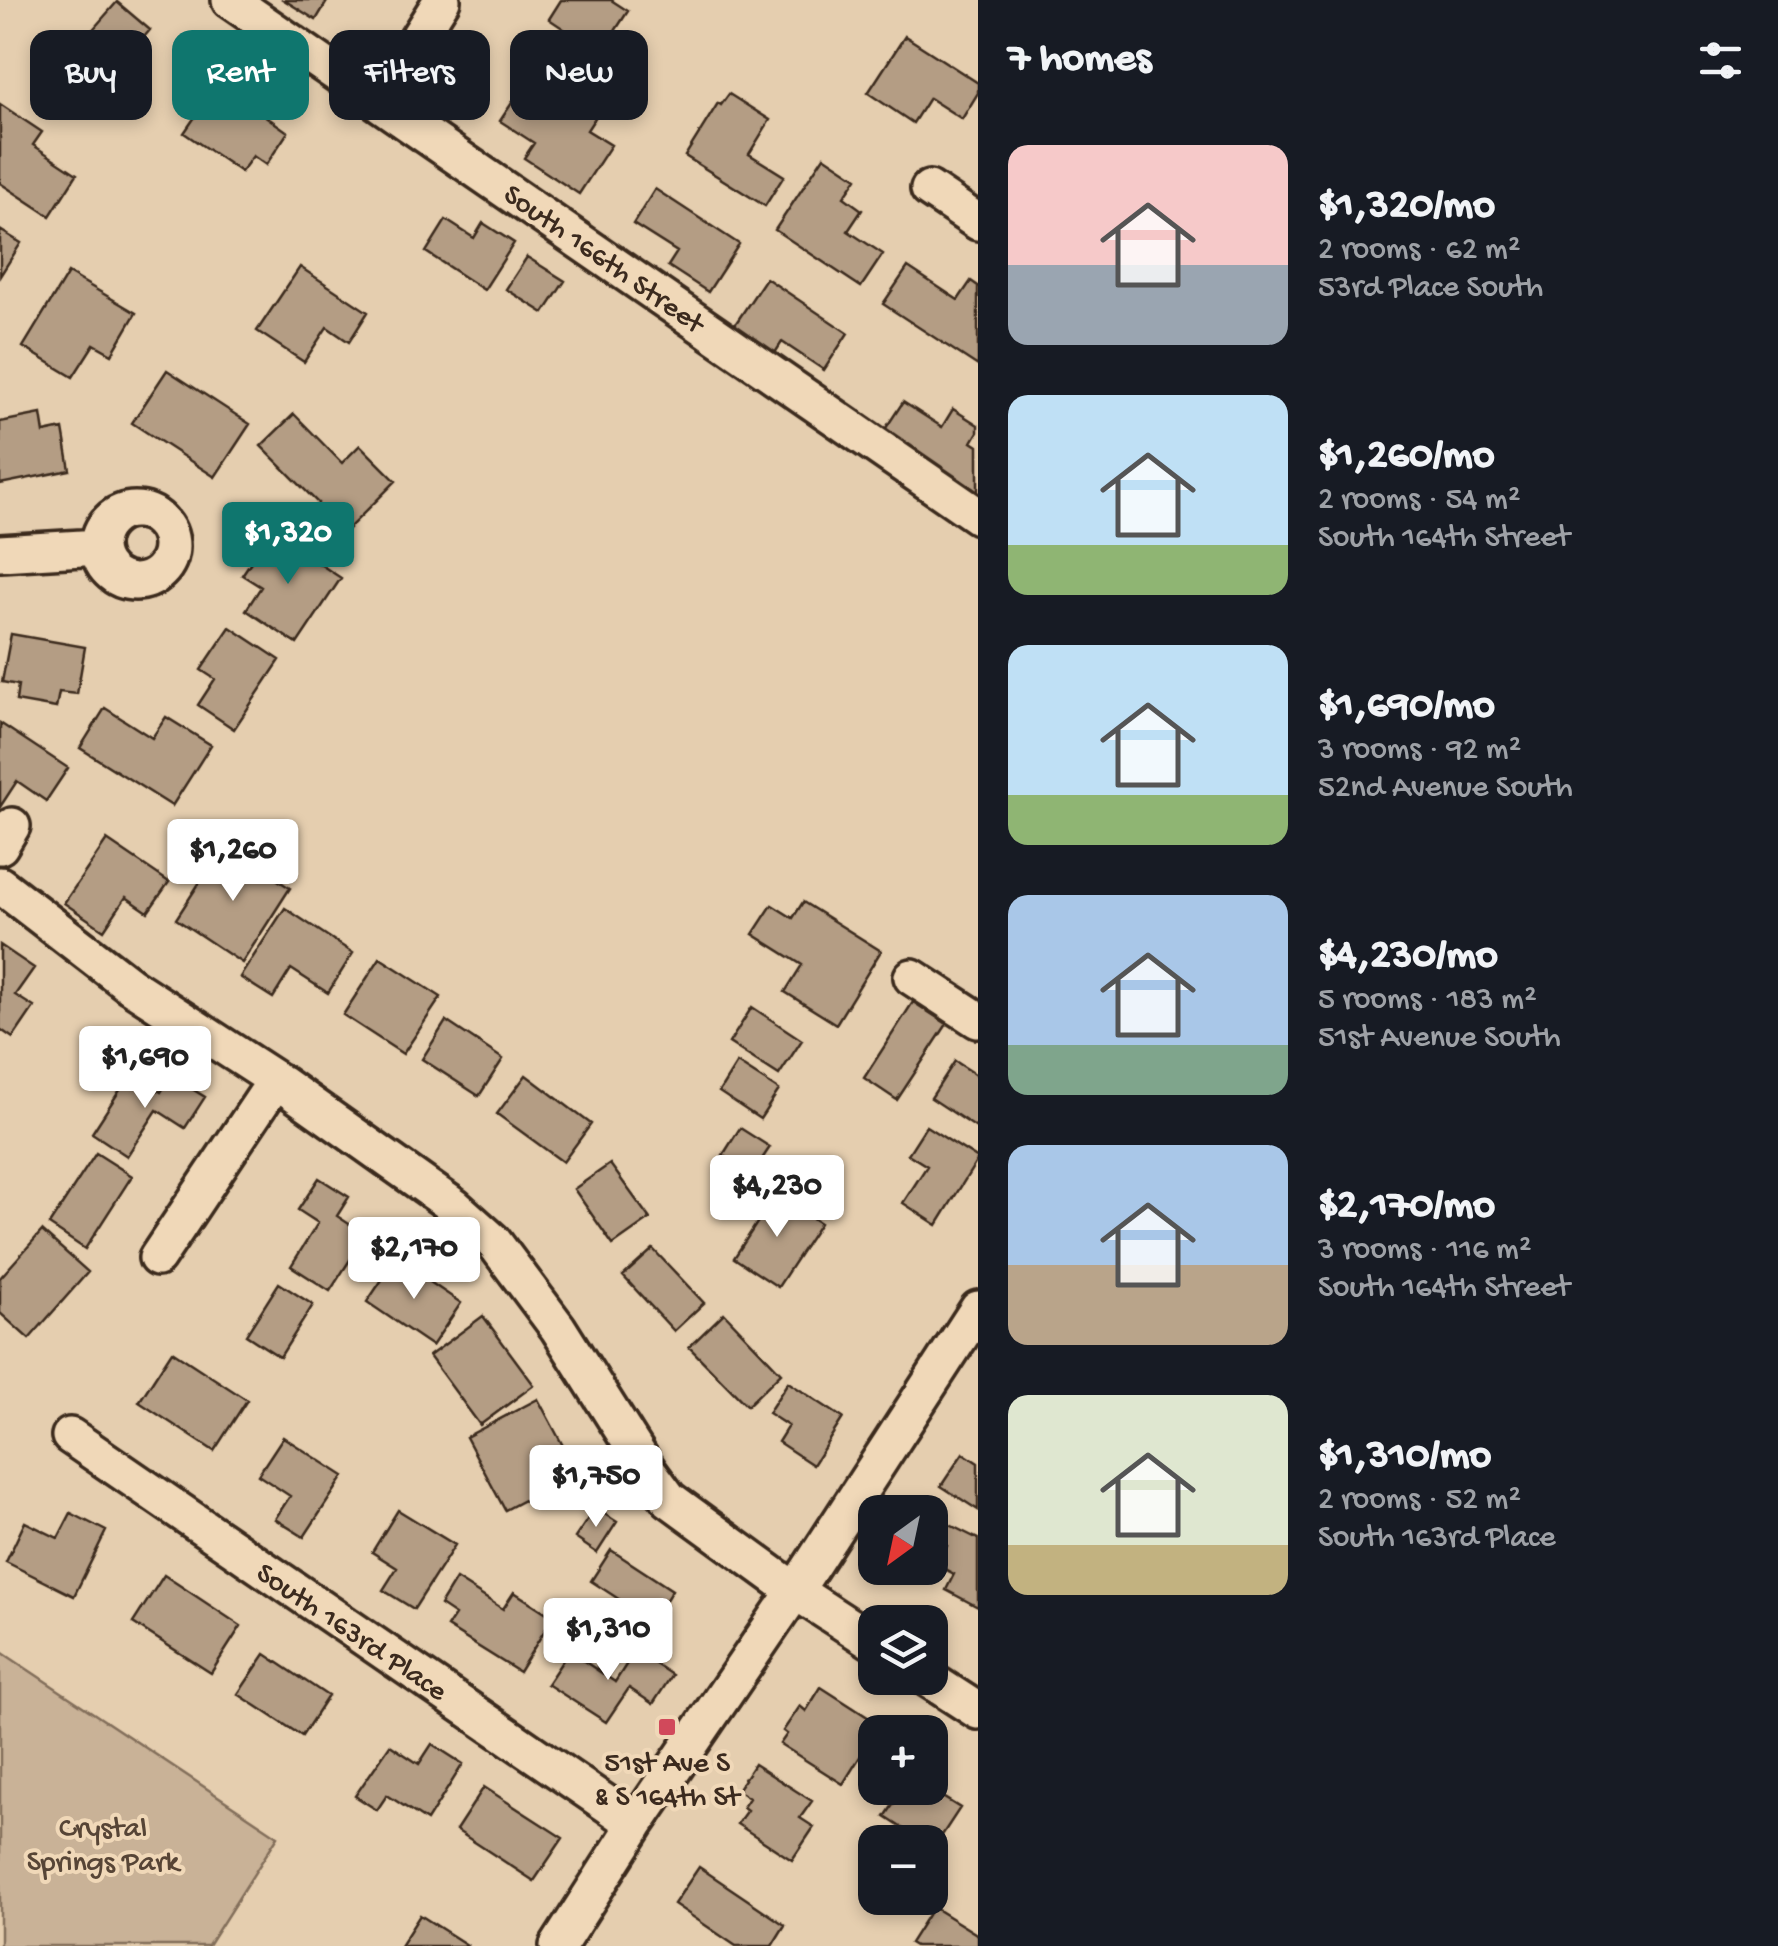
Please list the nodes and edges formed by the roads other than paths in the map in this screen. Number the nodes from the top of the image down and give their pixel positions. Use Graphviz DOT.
graph roads {
  1 [pos="230,0"];
  2 [pos="442,0"];
  3 [pos="423,30"];
  4 [pos="329,66"];
  5 [pos="408,120"];
  6 [pos="929,189"];
  7 [pos="978,222"];
  8 [pos="978,516"];
  9 [pos="99,547"];
  10 [pos="0,553"];
  11 [pos="0,885"];
  12 [pos="912,976"];
  13 [pos="978,1020"];
  14 [pos="276,1080"];
  15 [pos="157,1258"];
  16 [pos="978,1309"];
  17 [pos="70,1436"];
  18 [pos="795,1591"];
  19 [pos="858,1633"];
  20 [pos="948,1692"];
  21 [pos="978,1711"];
  22 [pos="636,1824"];
  23 [pos="558,1946"];
  1 -- 4 [label="street, South 166th Street"];
  2 -- 3 [label="street"];
  5 -- 8 [label="street, South 166th Street"];
  6 -- 7 [label="street"];
  9 -- 10 [label="street"];
  11 -- 14 [label="street"];
  12 -- 13 [label="street"];
  14 -- 15 [label="street"];
  14 -- 18 [label="street"];
  16 -- 18 [label="street"];
  17 -- 22 [label="street, South 163rd Place"];
  18 -- 19 [label="street"];
  18 -- 22 [label="street"];
  20 -- 21 [label="street"];
  22 -- 23 [label="street"];
}
